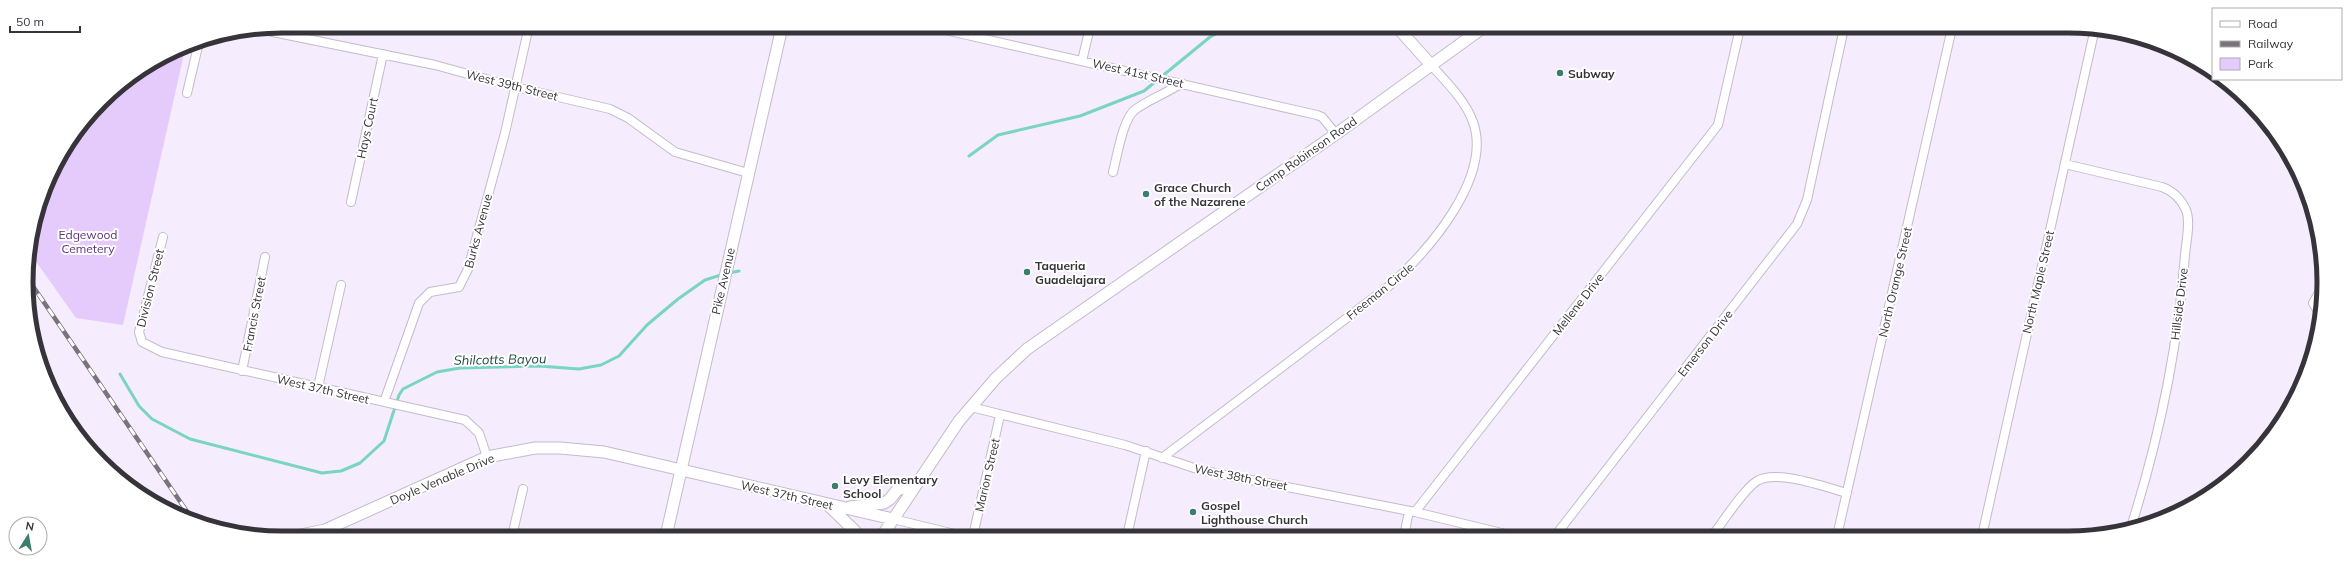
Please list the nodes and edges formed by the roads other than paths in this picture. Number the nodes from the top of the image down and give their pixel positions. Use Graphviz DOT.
graph roads {
  1 [pos="279,33"];
  2 [pos="527,33"];
  3 [pos="781,33"];
  4 [pos="958,33"];
  5 [pos="1089,33"];
  6 [pos="1402,33"];
  7 [pos="1477,33"];
  8 [pos="1739,33"];
  9 [pos="1843,33"];
  10 [pos="1951,33"];
  11 [pos="2094,35"];
  12 [pos="198,48"];
  13 [pos="383,54"];
  14 [pos="1082,61"];
  15 [pos="1432,66"];
  16 [pos="1182,83"];
  17 [pos="515,87"];
  18 [pos="187,93"];
  19 [pos="1336,134"];
  20 [pos="2065,164"];
  21 [pos="1113,172"];
  22 [pos="748,173"];
  23 [pos="351,202"];
  24 [pos="163,237"];
  25 [pos="265,257"];
  26 [pos="341,285"];
  27 [pos="2316,298"];
  28 [pos="2315,307"];
  29 [pos="140,340"];
  30 [pos="242,371"];
  31 [pos="318,387"];
  32 [pos="386,403"];
  33 [pos="970,407"];
  34 [pos="1000,415"];
  35 [pos="1146,451"];
  36 [pos="487,457"];
  37 [pos="1162,458"];
  38 [pos="681,470"];
  39 [pos="916,484"];
  40 [pos="523,489"];
  41 [pos="1847,493"];
  42 [pos="828,504"];
  43 [pos="845,508"];
  44 [pos="1412,512"];
  45 [pos="893,519"];
  46 [pos="2132,523"];
  47 [pos="330,531"];
  48 [pos="513,531"];
  49 [pos="667,531"];
  50 [pos="855,531"];
  51 [pos="885,531"];
  52 [pos="942,531"];
  53 [pos="974,531"];
  54 [pos="1128,531"];
  55 [pos="1406,531"];
  56 [pos="1493,531"];
  57 [pos="1558,531"];
  58 [pos="1716,531"];
  59 [pos="1838,531"];
  60 [pos="1983,531"];
  1 -- 13 [label="street, West 39th Street"];
  2 -- 17 [label="street, Burks Avenue"];
  3 -- 22 [label="main road, Pike Avenue"];
  4 -- 14 [label="street, West 41st Street"];
  5 -- 14 [label="street"];
  6 -- 15 [label="main road"];
  7 -- 15 [label="main road, Camp Robinson Road"];
  8 -- 44 [label="street, Mellene Drive"];
  9 -- 57 [label="street, Emerson Drive"];
  10 -- 41 [label="street, North Orange Street"];
  11 -- 20 [label="street, North Maple Street"];
  12 -- 18 [label="street"];
  13 -- 17 [label="street, West 39th Street"];
  13 -- 23 [label="street, Hays Court"];
  14 -- 16 [label="street, West 41st Street"];
  15 -- 19 [label="main road, Camp Robinson Road"];
  15 -- 37 [label="street, Freeman Circle"];
  16 -- 19 [label="street, West 41st Street"];
  16 -- 21 [label="street"];
  17 -- 22 [label="street, West 39th Street"];
  17 -- 32 [label="street, Burks Avenue"];
  19 -- 33 [label="main road, Camp Robinson Road"];
  20 -- 46 [label="street, Hillside Drive"];
  20 -- 60 [label="street, North Maple Street"];
  22 -- 38 [label="main road, Pike Avenue"];
  24 -- 29 [label="street, Division Street"];
  25 -- 30 [label="street, Francis Street"];
  26 -- 31 [label="street"];
  27 -- 28 [label="street"];
  29 -- 30 [label="street, West 37th Street"];
  30 -- 31 [label="street, West 37th Street"];
  31 -- 32 [label="street, West 37th Street"];
  32 -- 36 [label="street, West 37th Street"];
  33 -- 34 [label="street, West 38th Street"];
  33 -- 39 [label="main road, Camp Robinson Road"];
  34 -- 35 [label="street, West 38th Street"];
  34 -- 53 [label="street, Marion Street"];
  35 -- 37 [label="street, West 38th Street"];
  35 -- 54 [label="street"];
  36 -- 38 [label="main road, Doyle Venable Drive"];
  36 -- 47 [label="main road, Doyle Venable Drive"];
  37 -- 44 [label="street, West 38th Street"];
  38 -- 42 [label="main road, West 37th Street"];
  38 -- 49 [label="main road, Pike Avenue"];
  39 -- 43 [label="main road"];
  39 -- 45 [label="main road, Camp Robinson Road"];
  40 -- 48 [label="street"];
  41 -- 58 [label="street"];
  41 -- 59 [label="street, North Orange Street"];
  42 -- 43 [label="main road, West 37th Street"];
  42 -- 50 [label="main road"];
  43 -- 45 [label="main road, West 37th Street"];
  44 -- 55 [label="street"];
  44 -- 56 [label="street, West 38th Street"];
  45 -- 51 [label="main road, Camp Robinson Road"];
  45 -- 52 [label="street, West 37th Street"];
}
